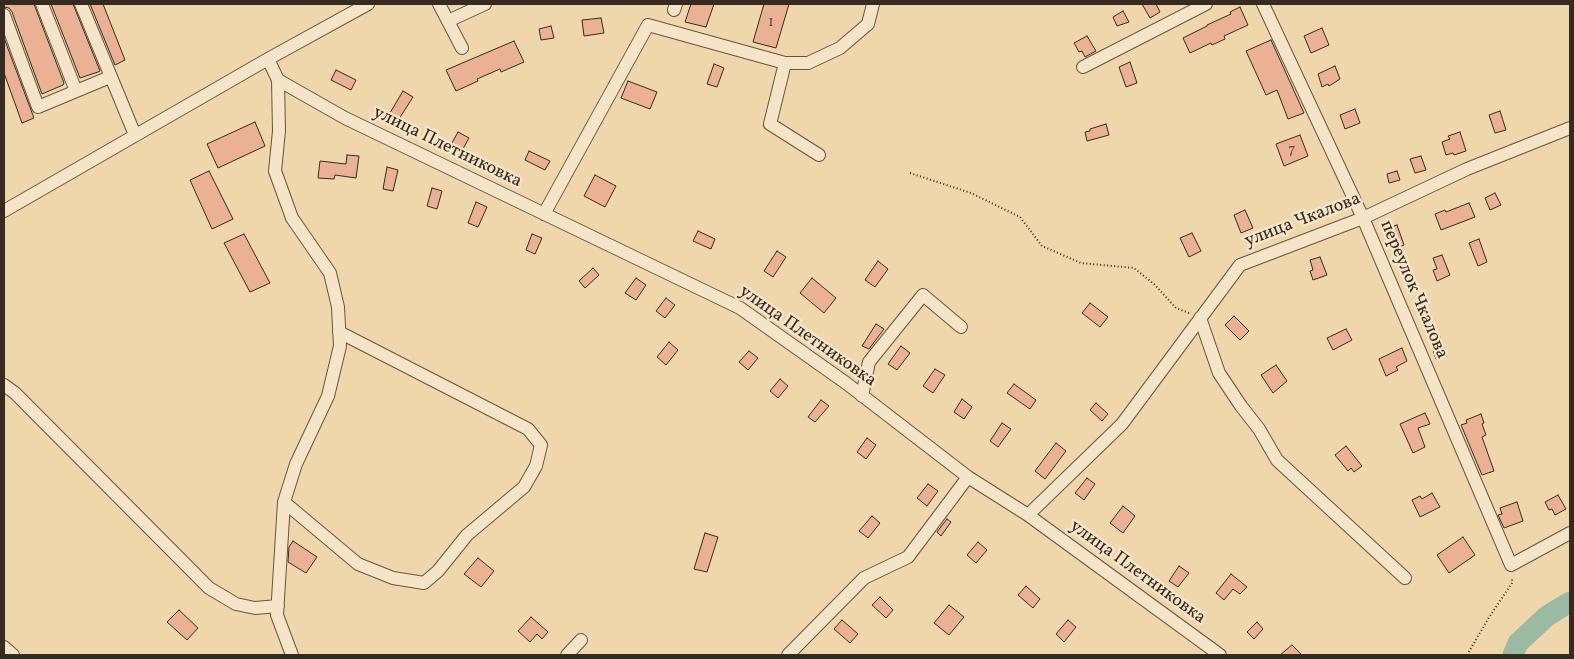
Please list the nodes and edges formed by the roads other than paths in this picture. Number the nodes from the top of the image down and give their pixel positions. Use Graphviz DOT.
graph roads {
  1 [pos="42,4"];
  2 [pos="81,4"];
  3 [pos="368,4"];
  4 [pos="439,4"];
  5 [pos="485,4"];
  6 [pos="873,4"];
  7 [pos="1206,4"];
  8 [pos="1263,4"];
  9 [pos="4,15"];
  10 [pos="448,21"];
  11 [pos="462,48"];
  12 [pos="268,59"];
  13 [pos="785,63"];
  14 [pos="1083,67"];
  15 [pos="110,77"];
  16 [pos="278,80"];
  17 [pos="76,91"];
  18 [pos="1570,128"];
  19 [pos="135,135"];
  20 [pos="819,155"];
  21 [pos="4,211"];
  22 [pos="544,214"];
  23 [pos="1363,218"];
  24 [pos="1200,318"];
  25 [pos="961,327"];
  26 [pos="339,332"];
  27 [pos="4,385"];
  28 [pos="862,396"];
  29 [pos="968,478"];
  30 [pos="284,502"];
  31 [pos="1028,514"];
  32 [pos="1570,532"];
  33 [pos="1404,578"];
  34 [pos="278,606"];
  35 [pos="581,640"];
  36 [pos="4,647"];
  37 [pos="13,655"];
  38 [pos="292,655"];
  39 [pos="567,655"];
  40 [pos="788,655"];
  41 [pos="1220,655"];
  1 -- 17 [label="street"];
  2 -- 15 [label="street"];
  3 -- 12 [label="street"];
  4 -- 10 [label="street"];
  5 -- 10 [label="street"];
  6 -- 13 [label="street"];
  7 -- 14 [label="street"];
  8 -- 23 [label="street, переулок Чкалова"];
  9 -- 17 [label="street"];
  10 -- 11 [label="street"];
  12 -- 16 [label="street"];
  12 -- 19 [label="street"];
  13 -- 20 [label="street"];
  13 -- 22 [label="street"];
  15 -- 17 [label="street"];
  15 -- 19 [label="street"];
  16 -- 22 [label="street, улица Плетниковка"];
  16 -- 26 [label="street"];
  18 -- 23 [label="street, улица Чкалова"];
  19 -- 21 [label="street"];
  22 -- 28 [label="street, улица Плетниковка"];
  23 -- 24 [label="street, улица Чкалова"];
  23 -- 32 [label="street, переулок Чкалова"];
  24 -- 31 [label="street, улица Чкалова"];
  24 -- 33 [label="street"];
  25 -- 28 [label="street"];
  26 -- 30 [label="street"];
  26 -- 30 [label="street"];
  27 -- 34 [label="street"];
  28 -- 29 [label="street, улица Плетниковка"];
  29 -- 31 [label="street, улица Плетниковка"];
  29 -- 40 [label="street"];
  30 -- 34 [label="street"];
  31 -- 41 [label="street, улица Плетниковка"];
  34 -- 38 [label="street"];
  35 -- 39 [label="street"];
  36 -- 37 [label="street"];
}
